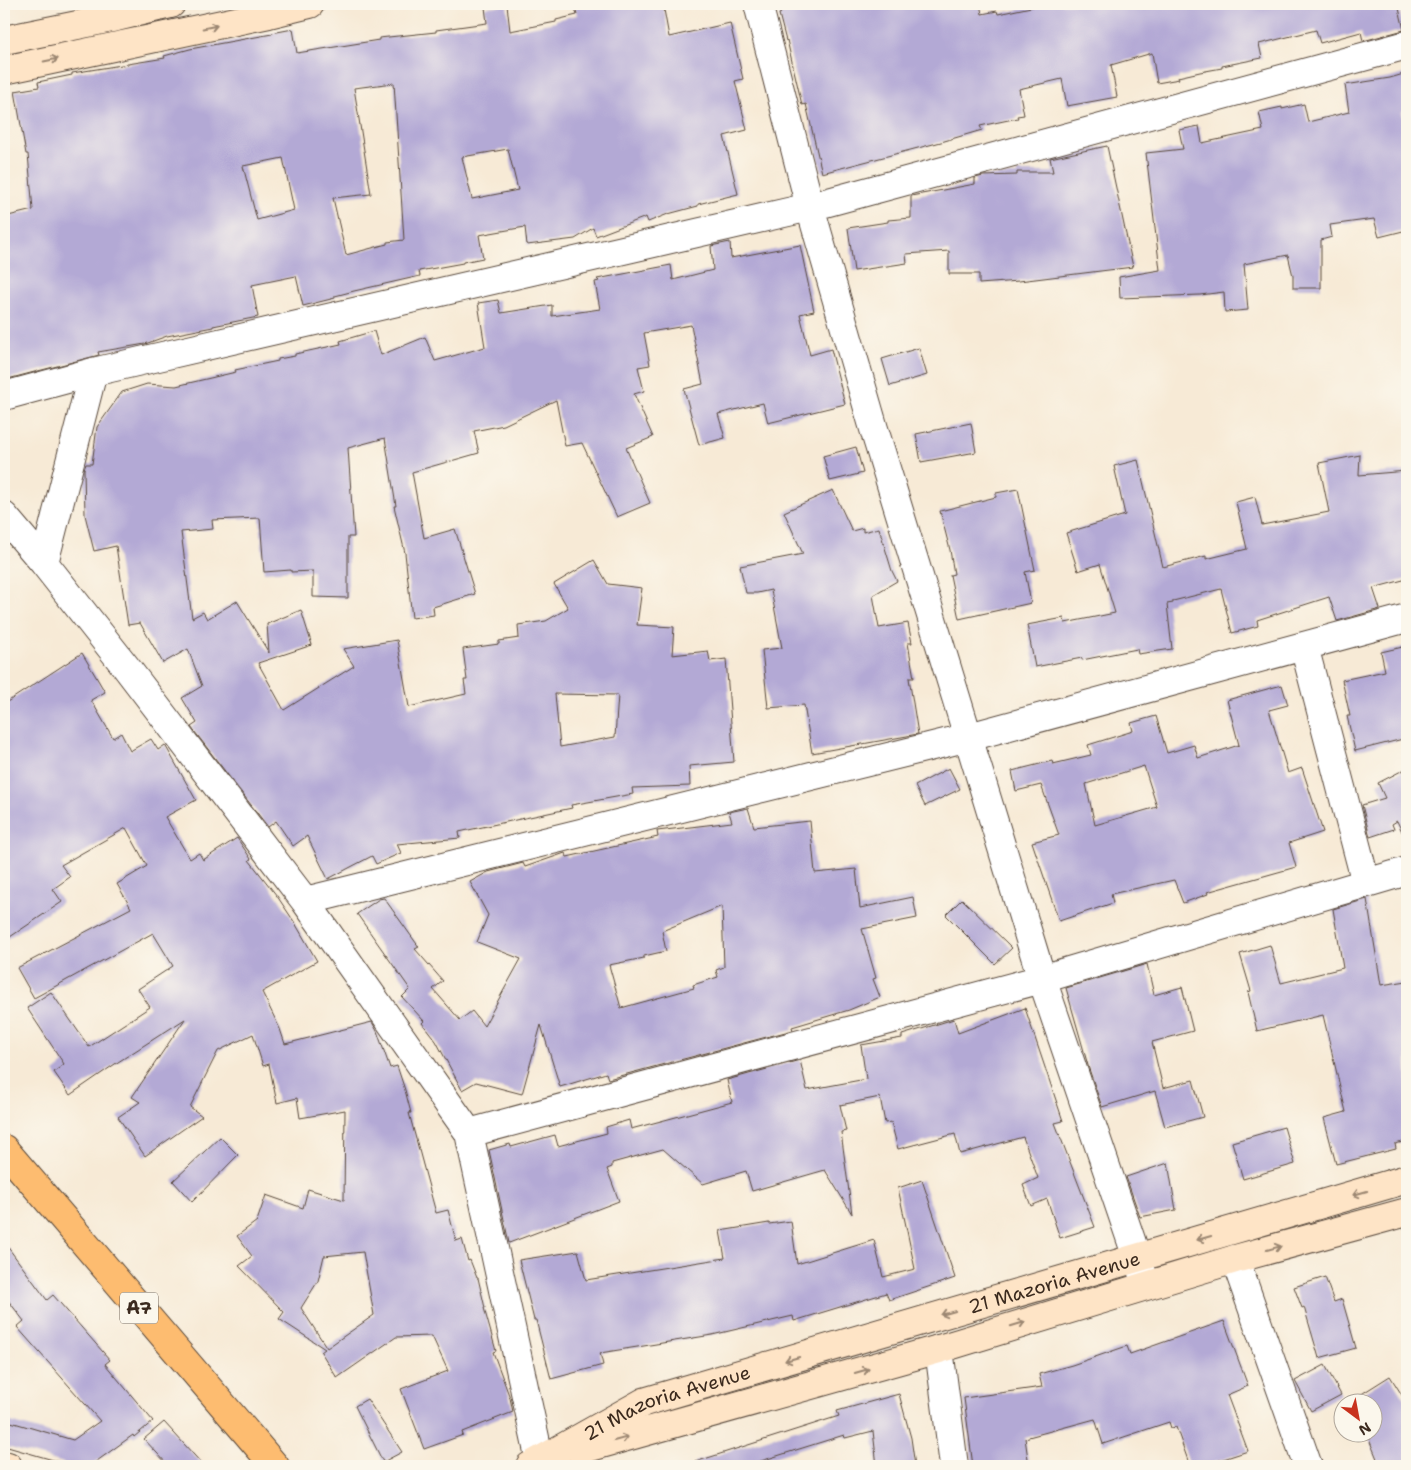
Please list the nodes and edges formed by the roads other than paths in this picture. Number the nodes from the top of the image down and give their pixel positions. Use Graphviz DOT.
graph roads {
  1 [pos="171,4"];
  2 [pos="310,4"];
  3 [pos="758,4"];
  4 [pos="4,40"];
  5 [pos="1407,45"];
  6 [pos="4,70"];
  7 [pos="810,207"];
  8 [pos="93,372"];
  9 [pos="4,396"];
  10 [pos="4,516"];
  11 [pos="44,563"];
  12 [pos="1407,618"];
  13 [pos="1304,646"];
  14 [pos="969,737"];
  15 [pos="1407,871"];
  16 [pos="1366,883"];
  17 [pos="304,902"];
  18 [pos="1042,979"];
  19 [pos="469,1133"];
  20 [pos="4,1149"];
  21 [pos="1407,1179"];
  22 [pos="1407,1212"];
  23 [pos="1137,1258"];
  24 [pos="1235,1259"];
  25 [pos="1146,1284"];
  26 [pos="939,1349"];
  27 [pos="535,1464"];
  28 [pos="4,1465"];
  29 [pos="8,1466"];
  30 [pos="275,1466"];
  31 [pos="954,1466"];
  32 [pos="1308,1466"];
  1 -- 4 [label="main road"];
  6 -- 2 [label="main road, one-way"];
  3 -- 7 [label="street"];
  5 -- 7 [label="street"];
  7 -- 8 [label="street"];
  7 -- 14 [label="street"];
  8 -- 9 [label="street"];
  8 -- 11 [label="street"];
  10 -- 11 [label="street"];
  11 -- 17 [label="street"];
  12 -- 13 [label="street"];
  13 -- 14 [label="street"];
  13 -- 16 [label="street"];
  14 -- 17 [label="street"];
  14 -- 18 [label="street"];
  15 -- 16 [label="street"];
  16 -- 18 [label="street"];
  17 -- 19 [label="street"];
  18 -- 19 [label="street"];
  18 -- 23 [label="street"];
  19 -- 27 [label="street"];
  20 -- 30 [label="main road, A7"];
  21 -- 23 [label="main road, 21 Mazoria Avenue, one-way"];
  24 -- 22 [label="main road, 21 Mazoria Avenue, one-way"];
  23 -- 25 [label="street"];
  23 -- 27 [label="main road, 21 Mazoria Avenue, one-way"];
  24 -- 25 [label="main road, 21 Mazoria Avenue"];
  24 -- 32 [label="street"];
  26 -- 25 [label="main road, 21 Mazoria Avenue, one-way"];
  27 -- 26 [label="main road, 21 Mazoria Avenue, one-way"];
  26 -- 31 [label="street"];
  28 -- 29 [label="main road"];
}
